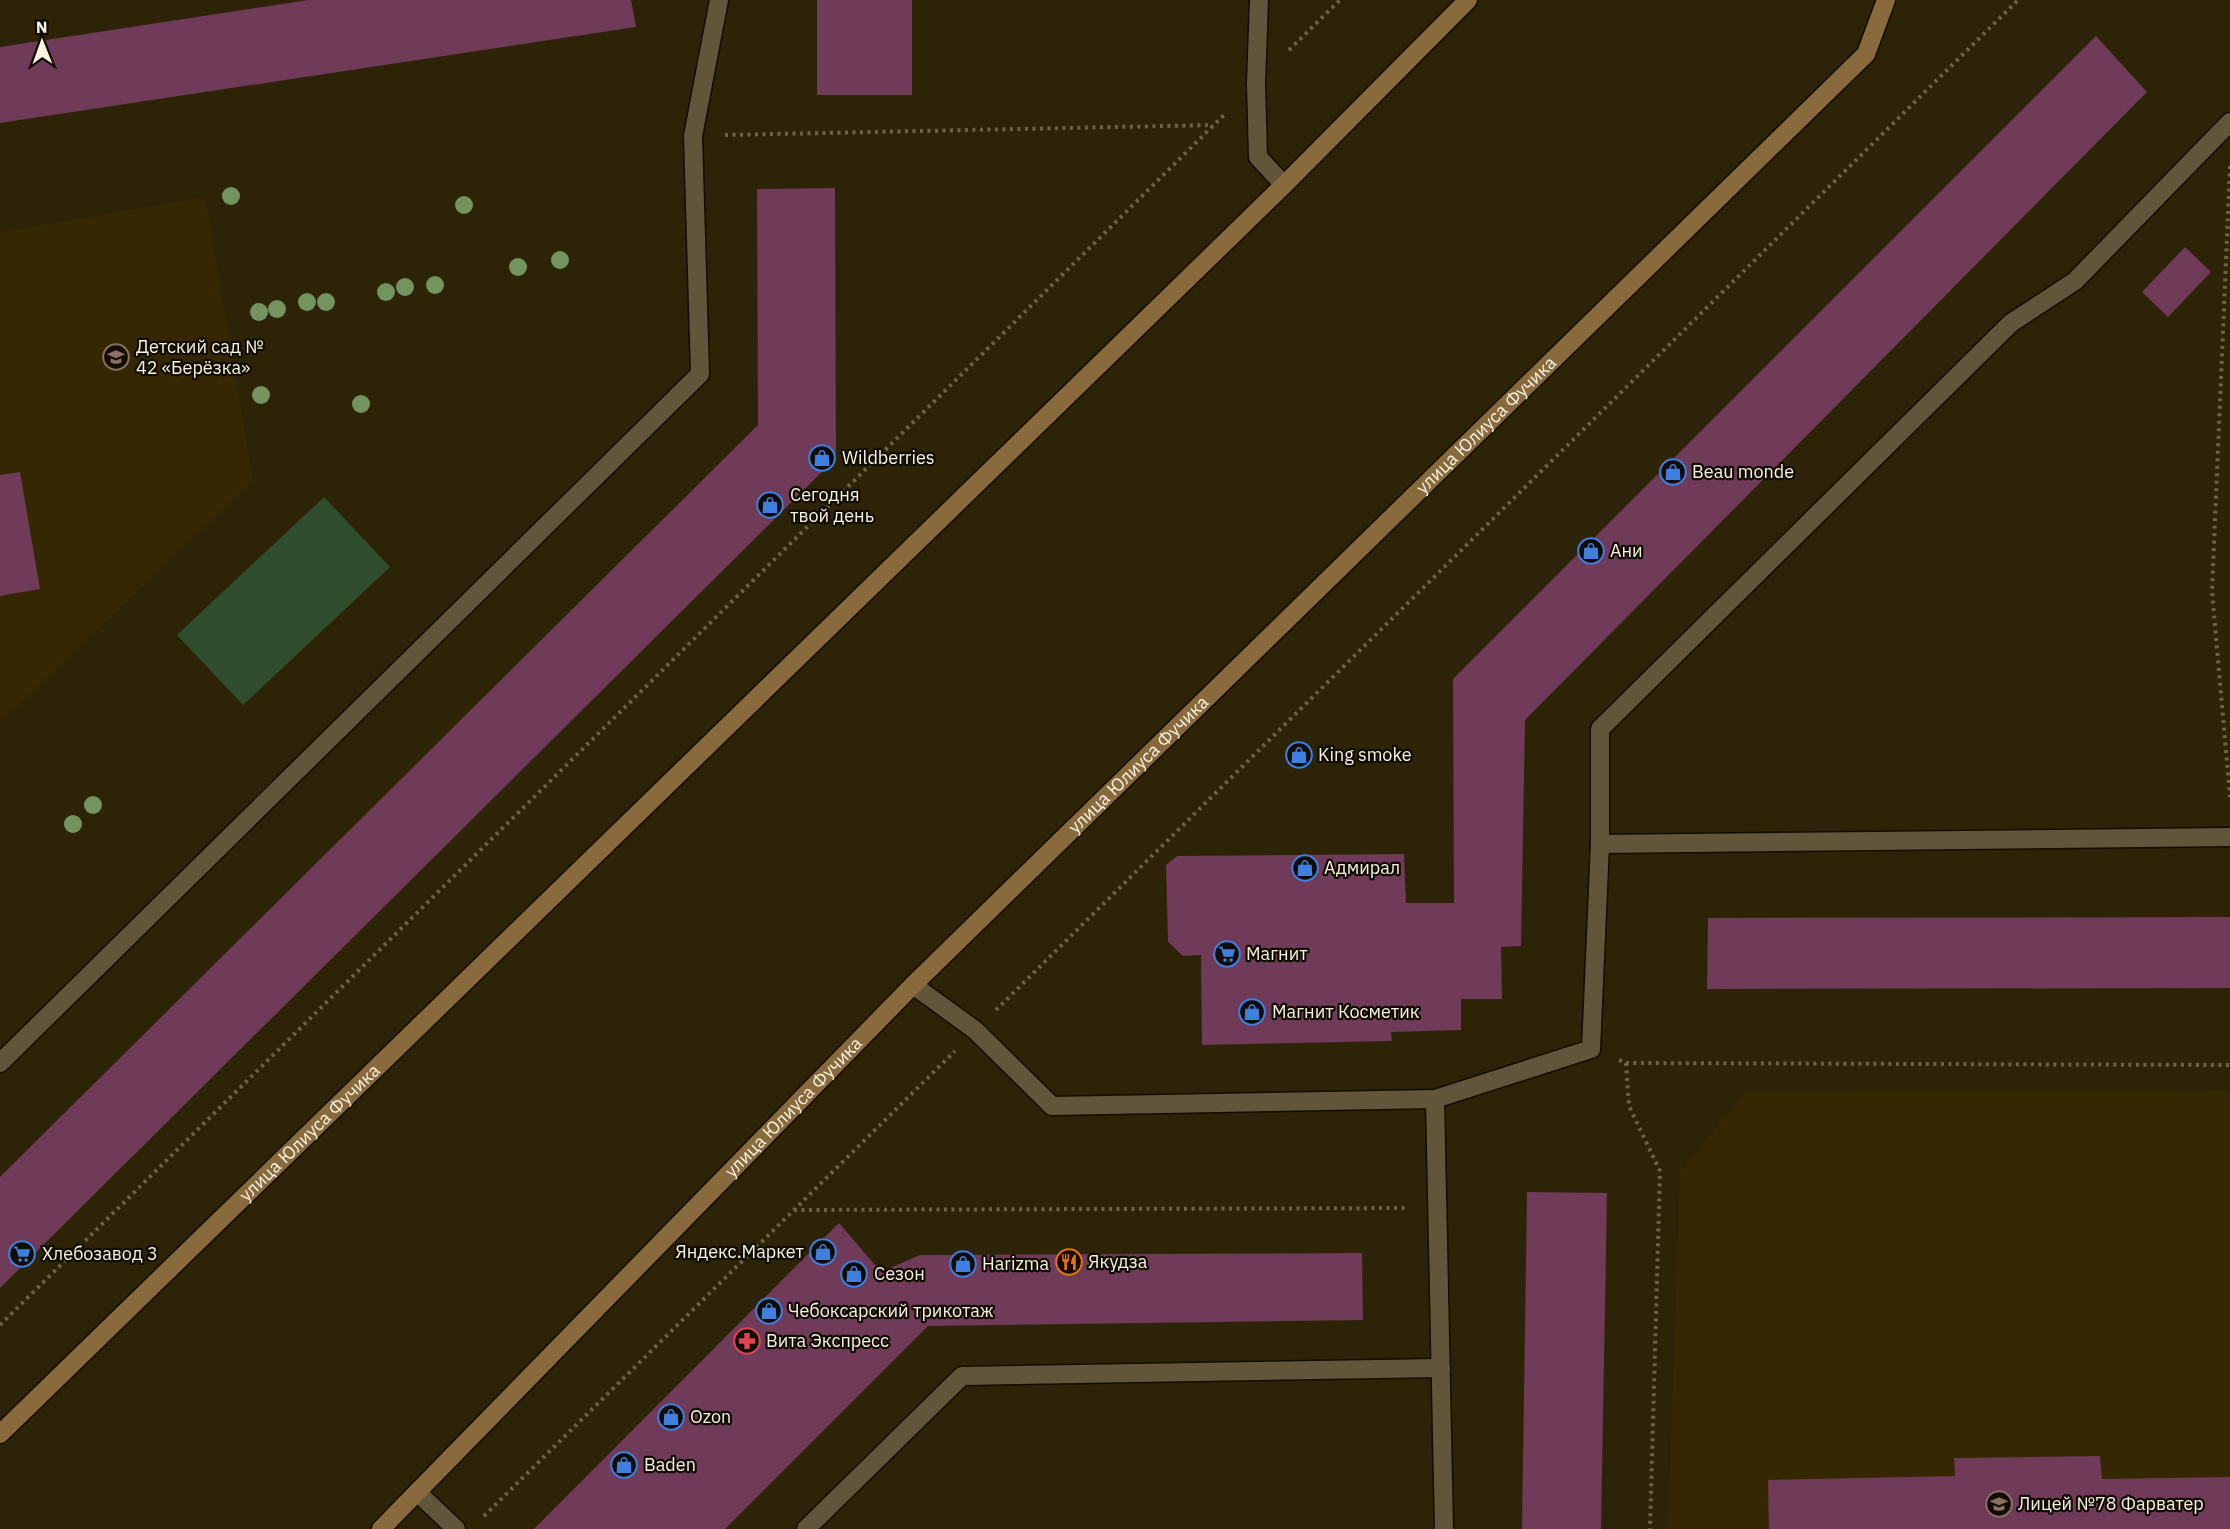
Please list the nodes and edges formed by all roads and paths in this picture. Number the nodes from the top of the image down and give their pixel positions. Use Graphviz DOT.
graph roads {
  1 [pos="719,0"];
  2 [pos="1259,0"];
  3 [pos="1340,0"];
  4 [pos="1468,0"];
  5 [pos="1886,0"];
  6 [pos="2018,0"];
  7 [pos="1256,84"];
  8 [pos="2230,122"];
  9 [pos="1213,125"];
  10 [pos="693,136"];
  11 [pos="2230,164"];
  12 [pos="1284,185"];
  13 [pos="2230,797"];
  14 [pos="2230,837"];
  15 [pos="1600,844"];
  16 [pos="913,985"];
  17 [pos="975,1030"];
  18 [pos="1591,1049"];
  19 [pos="0,1063"];
  20 [pos="1626,1063"];
  21 [pos="2230,1065"];
  22 [pos="1435,1099"];
  23 [pos="1438,1208"];
  24 [pos="794,1210"];
  25 [pos="0,1325"];
  26 [pos="1441,1368"];
  27 [pos="2,1429"];
  28 [pos="417,1491"];
  29 [pos="479,1521"];
  30 [pos="381,1529"];
  31 [pos="456,1529"];
  32 [pos="806,1529"];
  33 [pos="1444,1529"];
  34 [pos="1650,1529"];
  1 -- 10 [label="lane"];
  2 -- 7 [label="lane"];
  3 -- 7 [label="path"];
  4 -- 12 [label="main road, улица Юлиуса Фучика"];
  5 -- 16 [label="main road, улица Юлиуса Фучика"];
  6 -- 17 [label="path"];
  7 -- 9 [label="path"];
  7 -- 12 [label="lane"];
  8 -- 15 [label="lane"];
  9 -- 10 [label="path"];
  9 -- 25 [label="path"];
  10 -- 19 [label="lane"];
  11 -- 13 [label="path"];
  12 -- 27 [label="main road, улица Юлиуса Фучика"];
  14 -- 15 [label="lane"];
  15 -- 18 [label="lane"];
  16 -- 17 [label="lane"];
  16 -- 28 [label="main road, улица Юлиуса Фучика"];
  17 -- 22 [label="lane"];
  17 -- 24 [label="path"];
  18 -- 20 [label="path"];
  18 -- 22 [label="lane"];
  20 -- 21 [label="path"];
  20 -- 34 [label="path"];
  22 -- 23 [label="lane"];
  23 -- 24 [label="path"];
  23 -- 26 [label="lane"];
  24 -- 29 [label="path"];
  26 -- 32 [label="lane"];
  26 -- 33 [label="lane"];
  28 -- 30 [label="main road, улица Юлиуса Фучика"];
  28 -- 31 [label="lane"];
}
